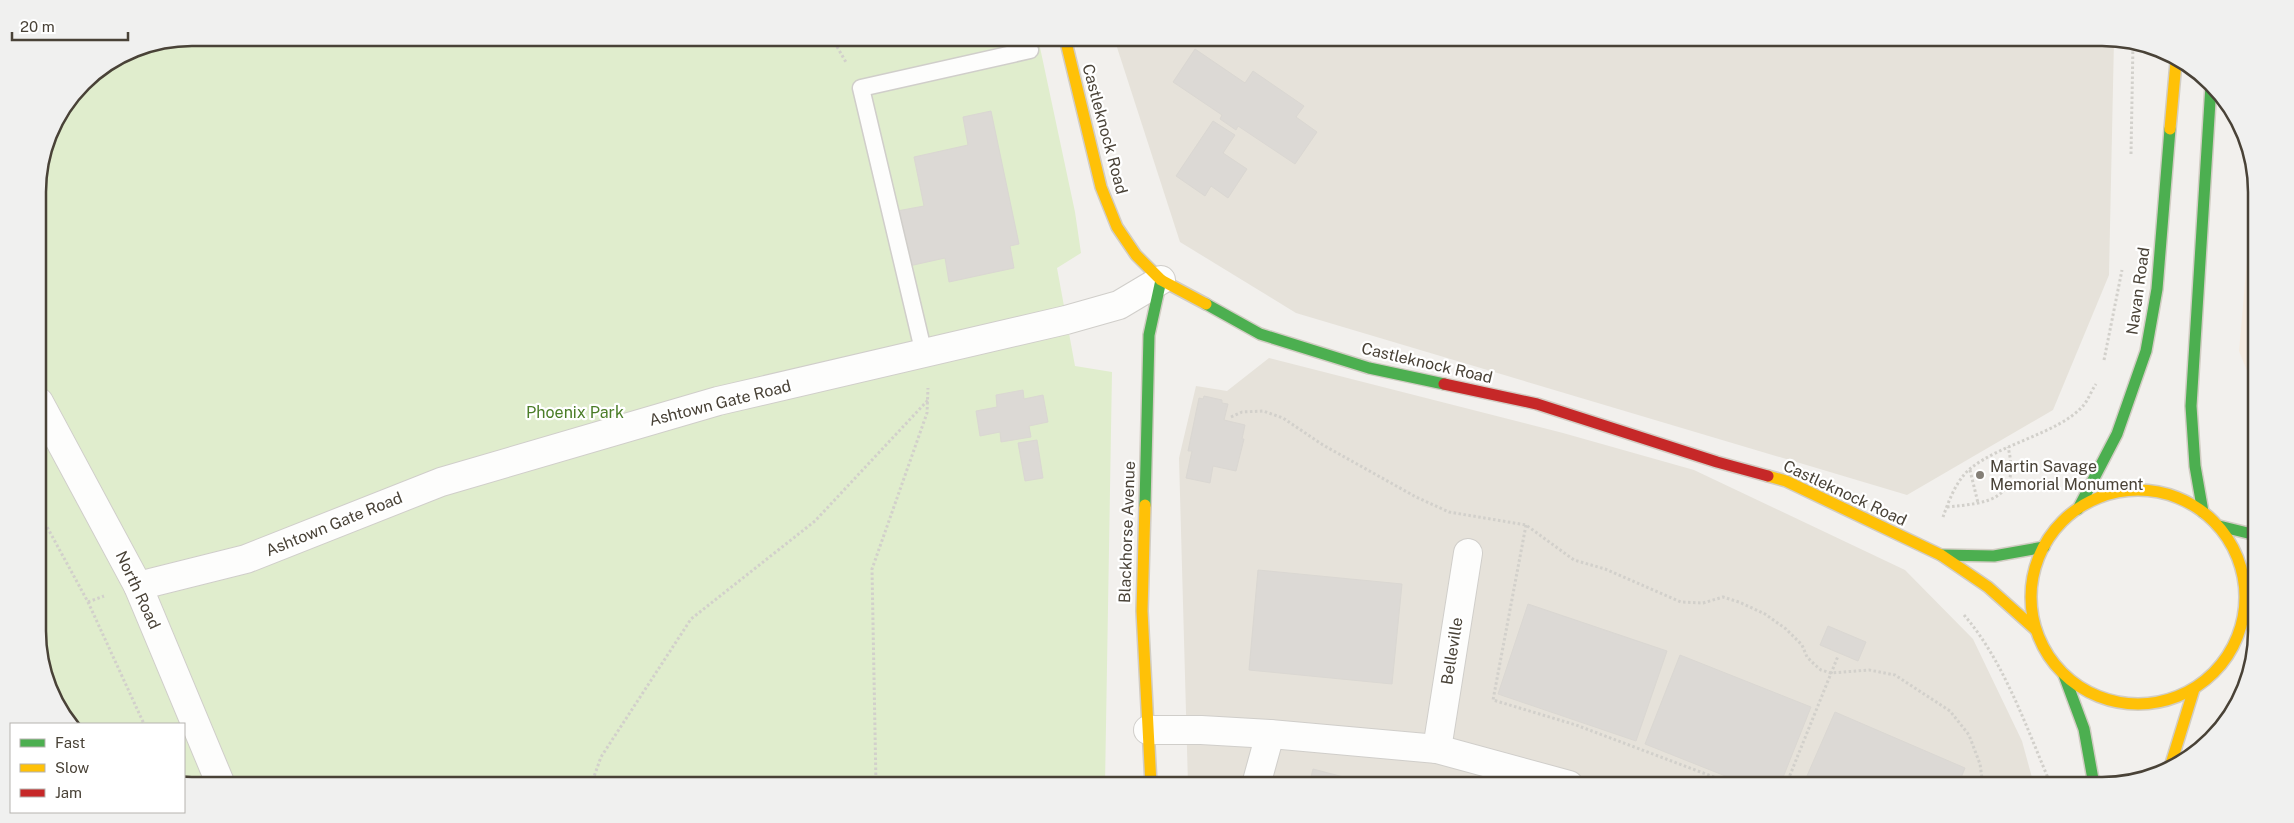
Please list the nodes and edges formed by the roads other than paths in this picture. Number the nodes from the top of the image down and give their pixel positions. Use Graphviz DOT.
graph roads {
  1 [pos="1067,46"];
  2 [pos="1030,50"];
  3 [pos="2176,66"];
  4 [pos="2210,95"];
  5 [pos="1161,280"];
  6 [pos="924,354"];
  7 [pos="46,416"];
  8 [pos="2078,509"];
  9 [pos="2203,512"];
  10 [pos="2219,526"];
  11 [pos="2248,533"];
  12 [pos="2044,547"];
  13 [pos="1468,553"];
  14 [pos="1942,554"];
  15 [pos="138,586"];
  16 [pos="2036,630"];
  17 [pos="2248,642"];
  18 [pos="2228,658"];
  19 [pos="2064,675"];
  20 [pos="2194,689"];
  21 [pos="1148,730"];
  22 [pos="1270,734"];
  23 [pos="1437,749"];
  24 [pos="2173,758"];
  25 [pos="1258,776"];
  26 [pos="1538,776"];
  27 [pos="2093,776"];
  28 [pos="217,777"];
  29 [pos="1151,777"];
  1 -- 5 [label="main road, Castleknock Road"];
  2 -- 6 [label="lane"];
  3 -- 8 [label="main road, Navan Road"];
  4 -- 9 [label="main road"];
  5 -- 6 [label="street, Ashtown Gate Road"];
  5 -- 14 [label="main road, Castleknock Road"];
  5 -- 21 [label="main road, Blackhorse Avenue"];
  6 -- 15 [label="street, Ashtown Gate Road"];
  7 -- 15 [label="street, North Road"];
  8 -- 9 [label="main road"];
  8 -- 12 [label="main road"];
  9 -- 10 [label="main road"];
  10 -- 11 [label="main road"];
  10 -- 18 [label="main road"];
  12 -- 14 [label="main road, Castleknock Road"];
  12 -- 16 [label="main road"];
  13 -- 23 [label="street, Belleville"];
  14 -- 16 [label="main road, Castleknock Road"];
  15 -- 28 [label="street, North Road"];
  16 -- 19 [label="main road"];
  17 -- 18 [label="main road"];
  18 -- 20 [label="main road"];
  19 -- 20 [label="main road"];
  19 -- 27 [label="main road"];
  20 -- 24 [label="main road"];
  21 -- 22 [label="street"];
  21 -- 29 [label="main road, Blackhorse Avenue"];
  22 -- 23 [label="street"];
  22 -- 25 [label="street"];
  23 -- 26 [label="street"];
}
